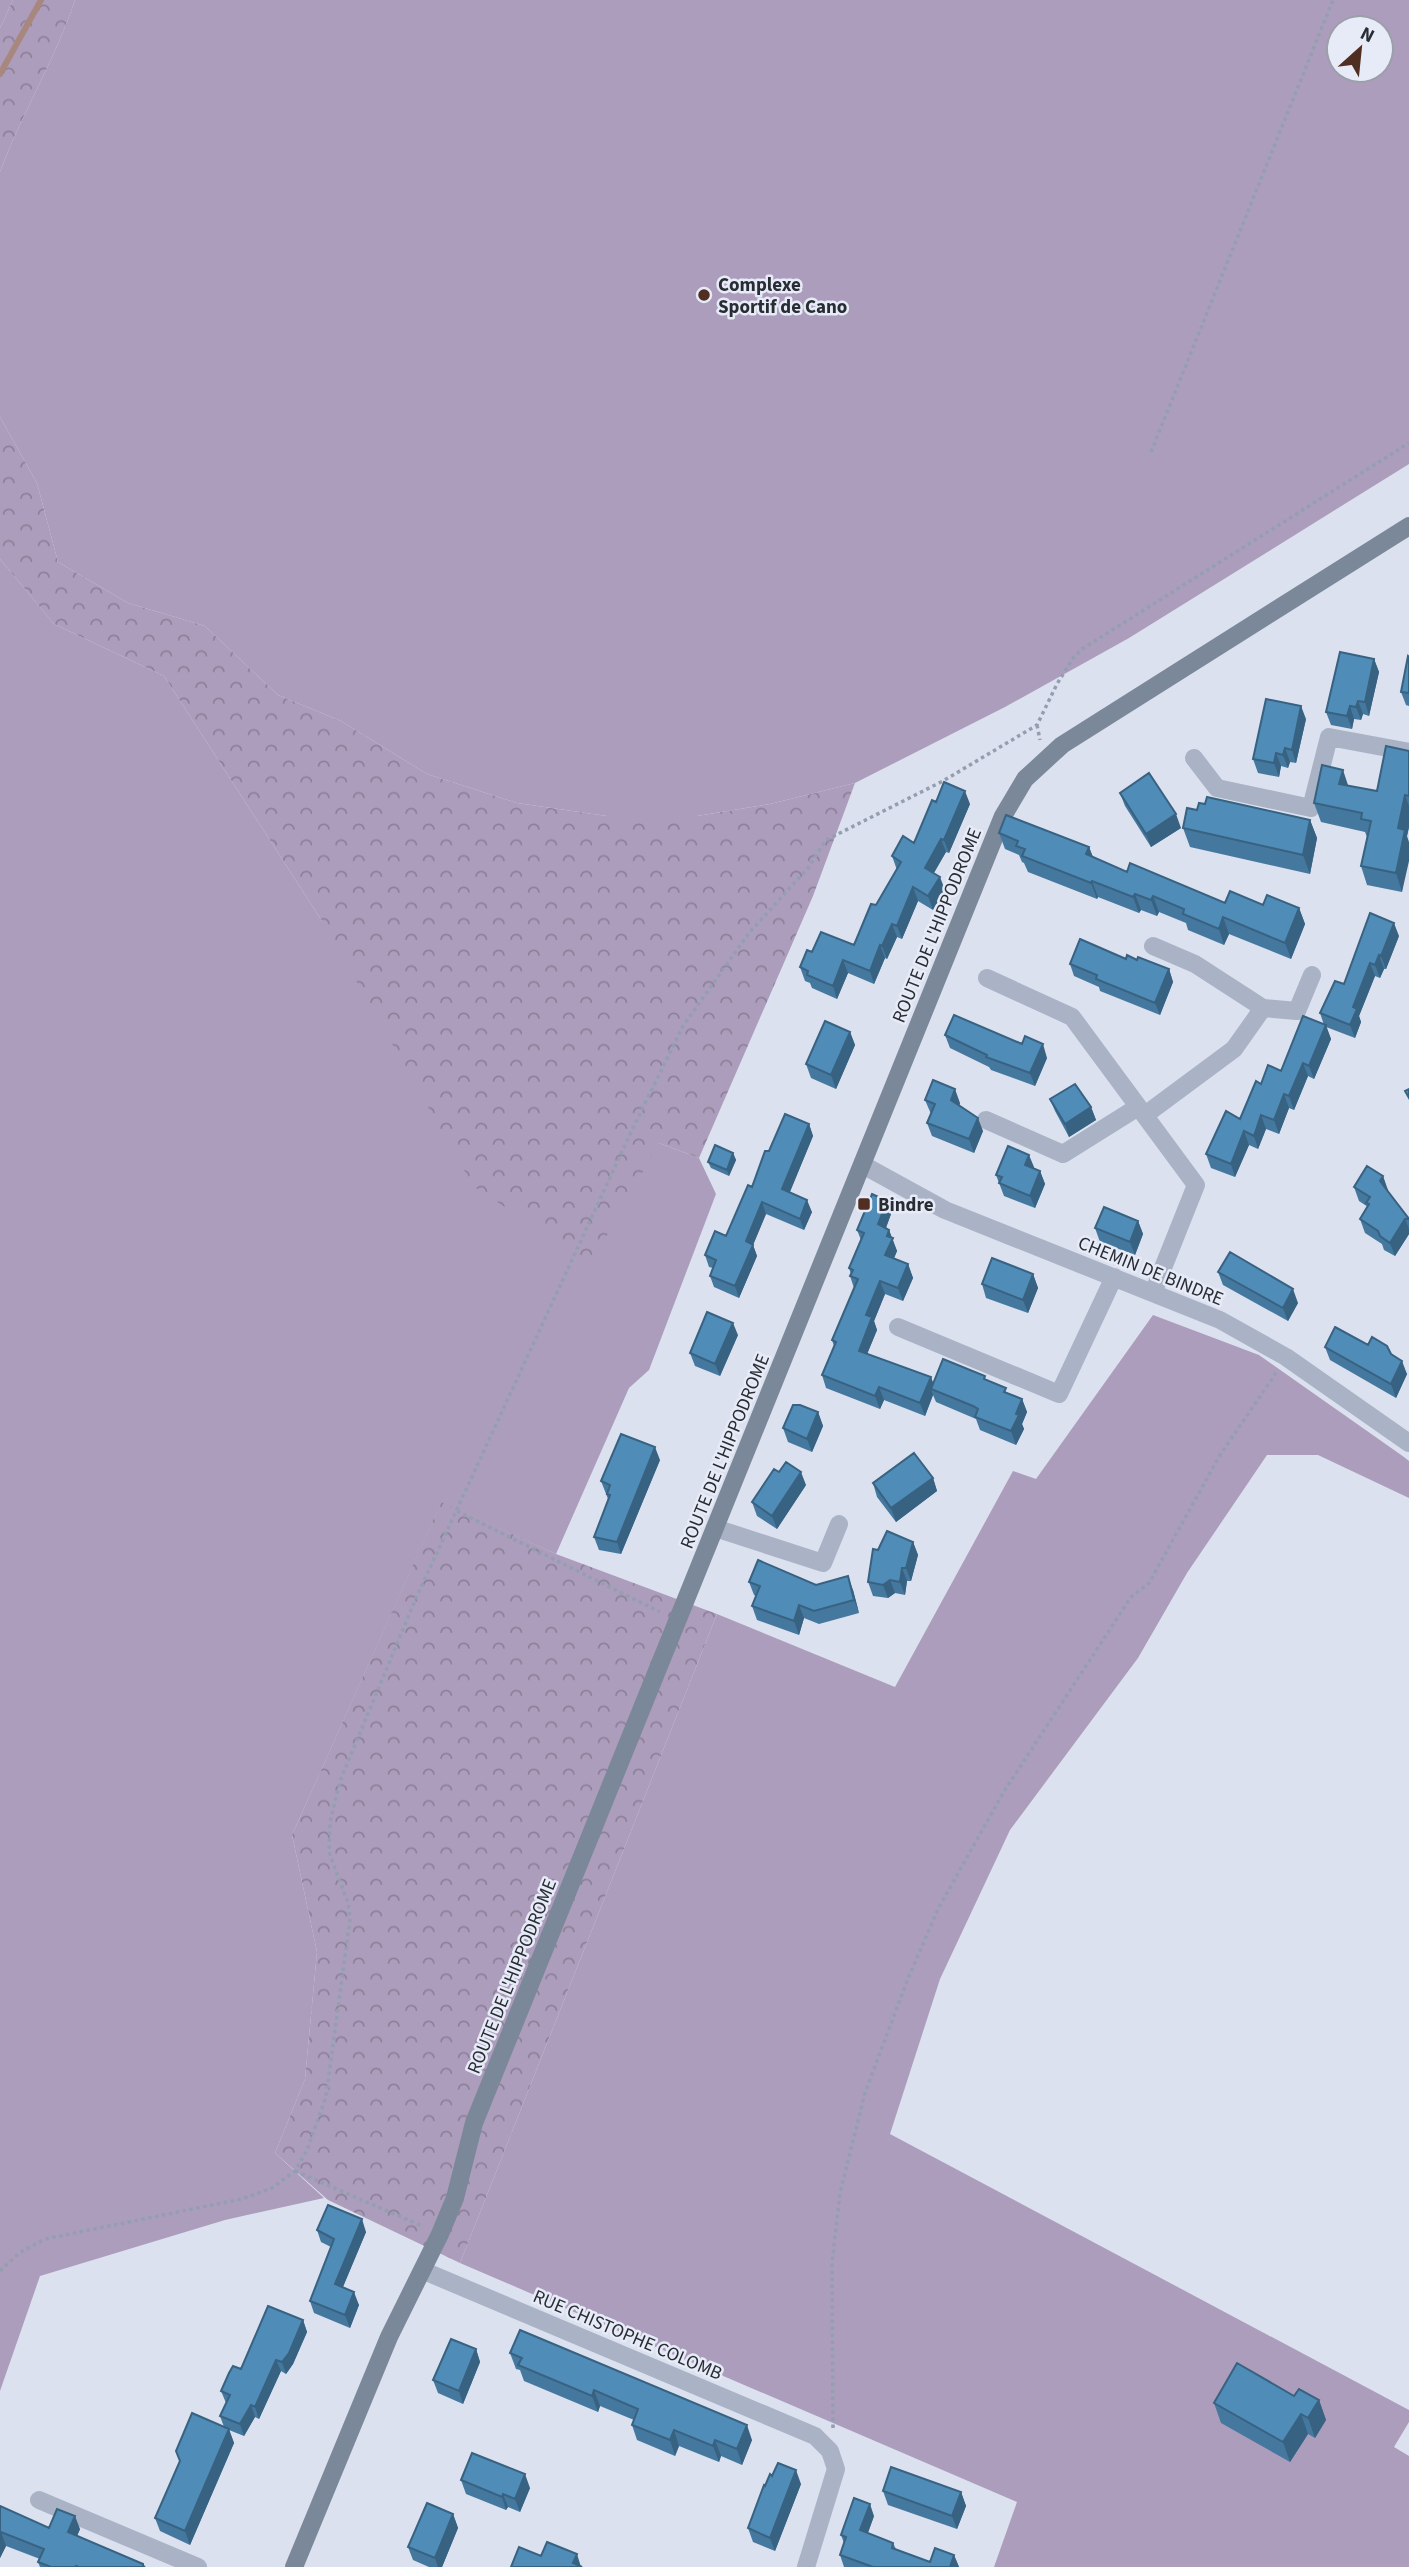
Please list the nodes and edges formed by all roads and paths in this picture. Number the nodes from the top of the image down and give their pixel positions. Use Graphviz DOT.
graph roads {
  1 [pos="1333,0"];
  2 [pos="1409,443"];
  3 [pos="1151,452"];
  4 [pos="1409,526"];
  5 [pos="1409,752"];
  6 [pos="1194,758"];
  7 [pos="1153,946"];
  8 [pos="1312,975"];
  9 [pos="987,978"];
  10 [pos="1263,1008"];
  11 [pos="1141,1111"];
  12 [pos="986,1120"];
  13 [pos="863,1165"];
  14 [pos="1114,1277"];
  15 [pos="1153,1293"];
  16 [pos="898,1327"];
  17 [pos="1286,1357"];
  18 [pos="1409,1443"];
  19 [pos="456,1511"];
  20 [pos="839,1524"];
  21 [pos="715,1528"];
  22 [pos="677,1621"];
  23 [pos="295,2171"];
  24 [pos="440,2234"];
  25 [pos="424,2270"];
  26 [pos="0,2271"];
  27 [pos="830,2451"];
  28 [pos="39,2500"];
  29 [pos="198,2567"];
  30 [pos="294,2567"];
  31 [pos="806,2567"];
  1 -- 3 [label="path"];
  2 -- 19 [label="path"];
  4 -- 13 [label="main road, ROUTE DE L'HIPPODROME"];
  5 -- 6 [label="street"];
  7 -- 10 [label="street"];
  8 -- 10 [label="street"];
  9 -- 11 [label="street"];
  10 -- 11 [label="street"];
  11 -- 12 [label="street"];
  11 -- 15 [label="street"];
  13 -- 14 [label="street, CHEMIN DE BINDRE"];
  13 -- 21 [label="main road, ROUTE DE L'HIPPODROME"];
  14 -- 15 [label="street, CHEMIN DE BINDRE"];
  14 -- 16 [label="street"];
  15 -- 17 [label="street, CHEMIN DE BINDRE"];
  17 -- 18 [label="street, CHEMIN DE BINDRE"];
  17 -- 27 [label="path"];
  19 -- 22 [label="path"];
  19 -- 23 [label="path"];
  20 -- 21 [label="street"];
  21 -- 22 [label="main road, ROUTE DE L'HIPPODROME"];
  22 -- 24 [label="main road, ROUTE DE L'HIPPODROME"];
  23 -- 24 [label="path"];
  23 -- 26 [label="path"];
  24 -- 25 [label="main road, ROUTE DE L'HIPPODROME"];
  25 -- 27 [label="street, RUE CHISTOPHE COLOMB"];
  25 -- 30 [label="main road, ROUTE DE L'HIPPODROME"];
  27 -- 31 [label="street"];
  28 -- 29 [label="street"];
}
